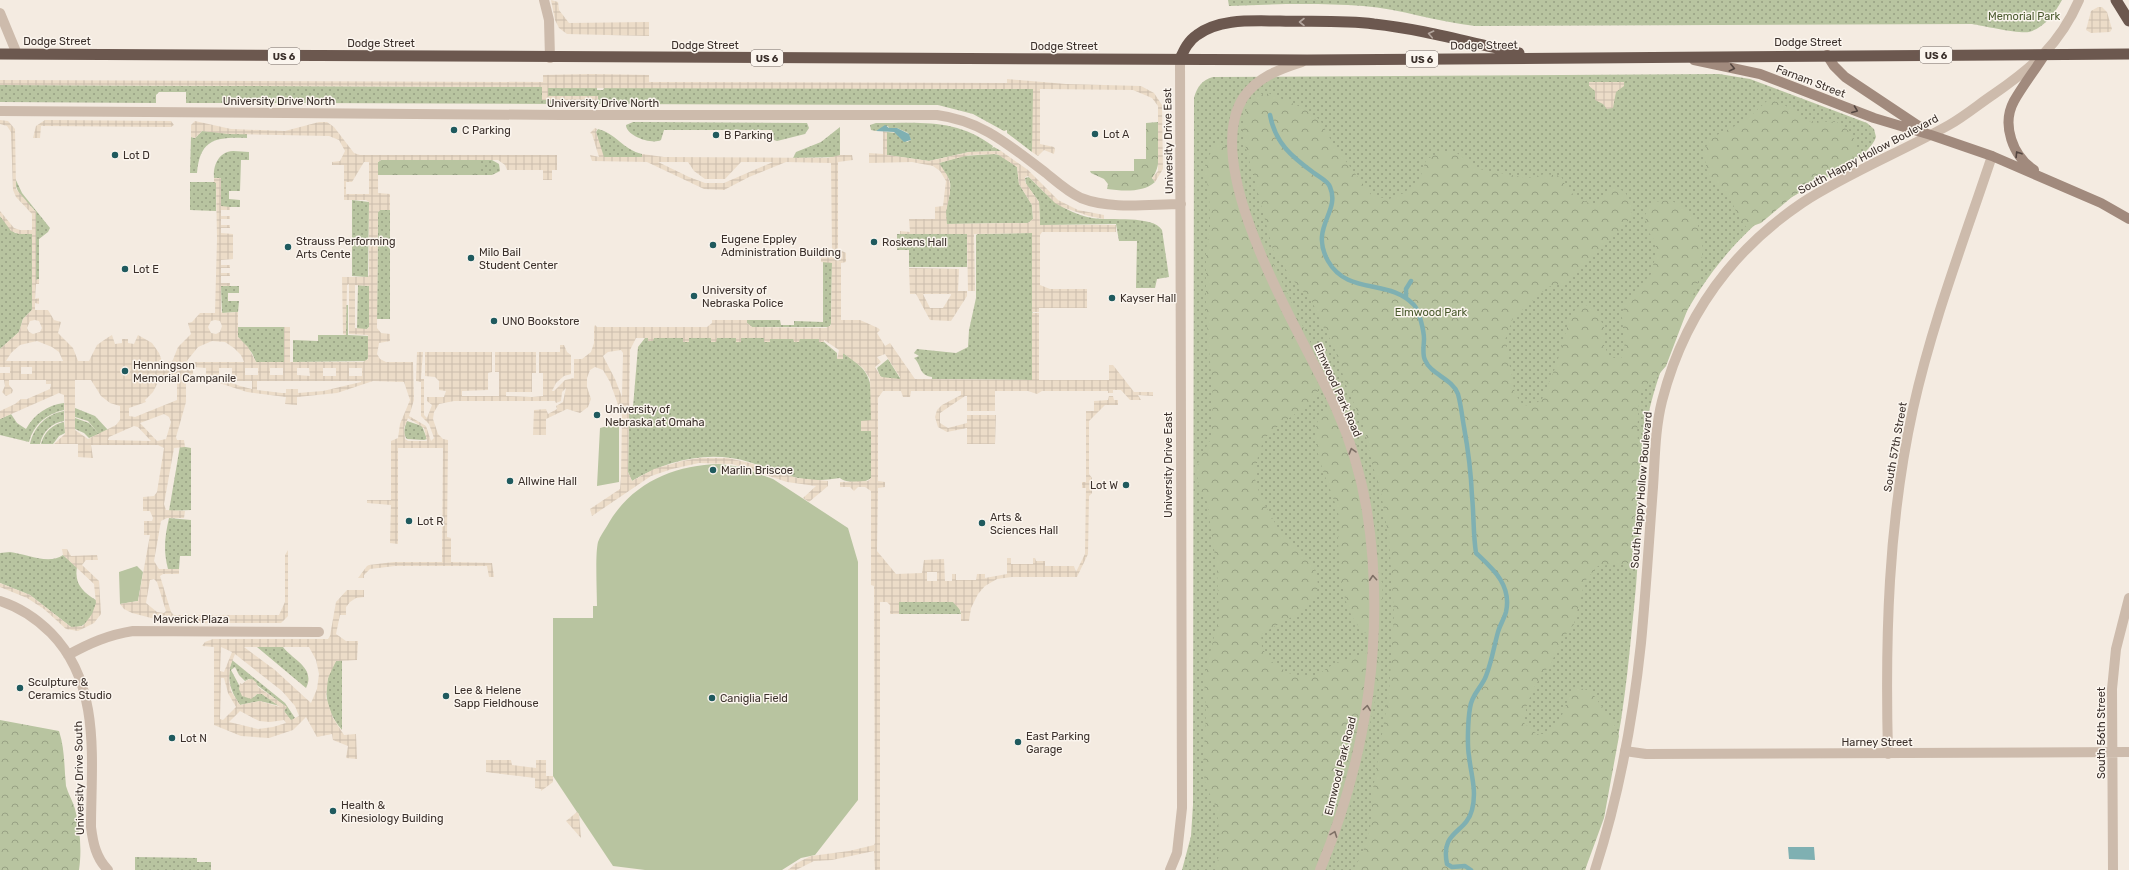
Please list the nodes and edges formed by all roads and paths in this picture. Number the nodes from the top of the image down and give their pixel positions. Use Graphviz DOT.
graph roads {
  1 [pos="544,0"];
  2 [pos="2079,0"];
  3 [pos="2116,0"];
  4 [pos="0,13"];
  5 [pos="2129,21"];
  6 [pos="0,54"];
  7 [pos="17,54"];
  8 [pos="2045,54"];
  9 [pos="2129,54"];
  10 [pos="1827,55"];
  11 [pos="1680,56"];
  12 [pos="550,58"];
  13 [pos="1537,58"];
  14 [pos="1180,59"];
  15 [pos="1307,60"];
  16 [pos="0,111"];
  17 [pos="1931,135"];
  18 [pos="1992,156"];
  19 [pos="2047,179"];
  20 [pos="1181,204"];
  21 [pos="2129,220"];
  22 [pos="2129,598"];
  23 [pos="0,601"];
  24 [pos="319,632"];
  25 [pos="68,655"];
  26 [pos="1625,751"];
  27 [pos="2112,752"];
  28 [pos="2129,752"];
  29 [pos="1888,754"];
  30 [pos="108,870"];
  31 [pos="1170,870"];
  32 [pos="1320,870"];
  33 [pos="1596,870"];
  34 [pos="2113,870"];
  1 -- 12 [label="street"];
  2 -- 8 [label="street, South Happy Hollow Boulevard"];
  3 -- 5 [label="highway"];
  4 -- 7 [label="street"];
  6 -- 7 [label="highway, Dodge Street / US 6"];
  7 -- 12 [label="highway, Dodge Street / US 6"];
  8 -- 9 [label="highway, Dodge Street / US 6"];
  8 -- 10 [label="highway, Dodge Street / US 6"];
  8 -- 17 [label="street, South Happy Hollow Boulevard"];
  19 -- 8 [label="main road, one-way"];
  10 -- 11 [label="highway, Dodge Street / US 6"];
  10 -- 17 [label="main road, Farnam Street"];
  11 -- 13 [label="highway, Dodge Street / US 6"];
  11 -- 17 [label="main road, Farnam Street, one-way"];
  12 -- 14 [label="highway, Dodge Street / US 6"];
  13 -- 14 [label="highway, one-way"];
  13 -- 15 [label="highway, Dodge Street / US 6"];
  14 -- 15 [label="highway, Dodge Street / US 6"];
  14 -- 20 [label="street, University Drive East"];
  32 -- 15 [label="street, Elmwood Park Road, one-way"];
  16 -- 20 [label="street, University Drive North"];
  17 -- 18 [label="main road, Farnam Street"];
  17 -- 26 [label="street, South Happy Hollow Boulevard"];
  18 -- 19 [label="main road, Farnam Street"];
  18 -- 29 [label="street, South 57th Street"];
  19 -- 21 [label="main road, Farnam Street"];
  20 -- 31 [label="street, University Drive East"];
  22 -- 27 [label="street, South 56th Street"];
  23 -- 25 [label="street, University Drive South"];
  24 -- 25 [label="street, Maverick Plaza"];
  25 -- 30 [label="street, University Drive South"];
  26 -- 29 [label="street, Harney Street"];
  26 -- 33 [label="street, South Happy Hollow Boulevard"];
  27 -- 28 [label="street, Harney Street"];
  27 -- 29 [label="street, Harney Street"];
  27 -- 34 [label="street, South 56th Street"];
}
